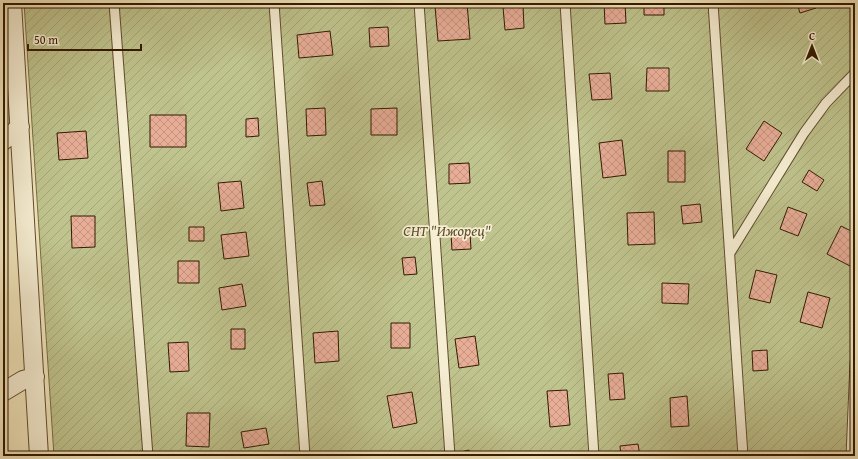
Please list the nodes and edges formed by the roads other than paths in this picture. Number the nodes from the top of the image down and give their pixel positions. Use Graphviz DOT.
graph roads {
  1 [pos="12,3"];
  2 [pos="114,3"];
  3 [pos="274,3"];
  4 [pos="419,3"];
  5 [pos="565,3"];
  6 [pos="713,3"];
  7 [pos="855,74"];
  8 [pos="20,127"];
  9 [pos="3,142"];
  10 [pos="730,253"];
  11 [pos="855,363"];
  12 [pos="34,377"];
  13 [pos="3,392"];
  14 [pos="39,456"];
  15 [pos="148,456"];
  16 [pos="305,456"];
  17 [pos="450,456"];
  18 [pos="594,456"];
  19 [pos="743,456"];
  20 [pos="851,456"];
  1 -- 8 [label="street"];
  2 -- 15 [label="lane"];
  3 -- 16 [label="lane"];
  4 -- 17 [label="lane"];
  5 -- 18 [label="lane"];
  6 -- 10 [label="lane"];
  7 -- 10 [label="lane"];
  8 -- 9 [label="street"];
  8 -- 12 [label="street"];
  10 -- 19 [label="lane"];
  11 -- 20 [label="lane"];
  12 -- 13 [label="street"];
  12 -- 14 [label="street"];
}
